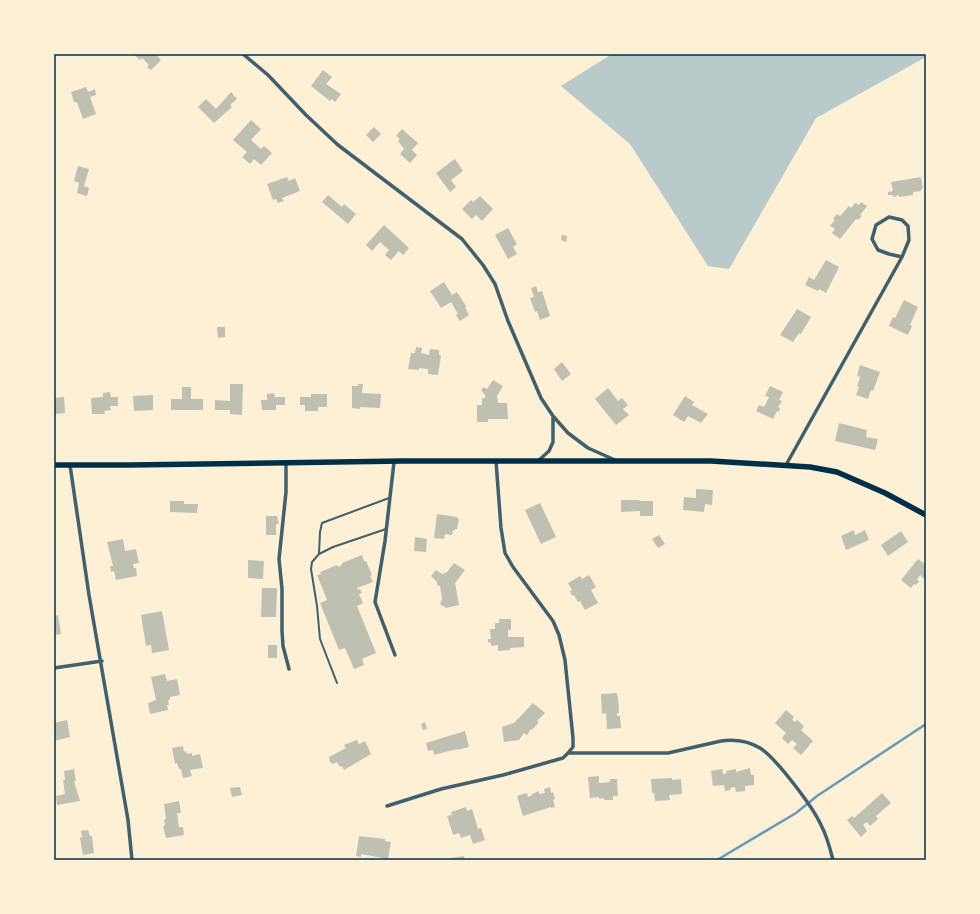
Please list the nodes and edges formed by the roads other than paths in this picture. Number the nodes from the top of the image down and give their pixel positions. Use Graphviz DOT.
graph roads {
  1 [pos="243,54"];
  2 [pos="902,257"];
  3 [pos="553,416"];
  4 [pos="616,460"];
  5 [pos="496,461"];
  6 [pos="538,461"];
  7 [pos="286,462"];
  8 [pos="394,462"];
  9 [pos="70,464"];
  10 [pos="54,465"];
  11 [pos="786,465"];
  12 [pos="390,497"];
  13 [pos="926,515"];
  14 [pos="387,529"];
  15 [pos="319,554"];
  16 [pos="395,655"];
  17 [pos="102,661"];
  18 [pos="54,668"];
  19 [pos="289,669"];
  20 [pos="337,682"];
  21 [pos="568,753"];
  22 [pos="387,806"];
  23 [pos="132,860"];
  24 [pos="833,860"];
  1 -- 3 [label="street"];
  2 -- 2 [label="street"];
  2 -- 11 [label="street"];
  3 -- 4 [label="street"];
  3 -- 6 [label="street"];
  4 -- 6 [label="main road"];
  4 -- 11 [label="main road"];
  5 -- 6 [label="main road"];
  5 -- 8 [label="main road"];
  5 -- 21 [label="street"];
  7 -- 8 [label="main road"];
  7 -- 9 [label="main road"];
  7 -- 19 [label="street"];
  8 -- 12 [label="street"];
  9 -- 10 [label="main road"];
  9 -- 17 [label="street"];
  11 -- 13 [label="main road"];
  12 -- 14 [label="street"];
  12 -- 15 [label="lane"];
  14 -- 15 [label="lane"];
  14 -- 16 [label="street"];
  15 -- 20 [label="lane"];
  17 -- 18 [label="street"];
  17 -- 23 [label="street"];
  21 -- 22 [label="street"];
  21 -- 24 [label="street"];
}
